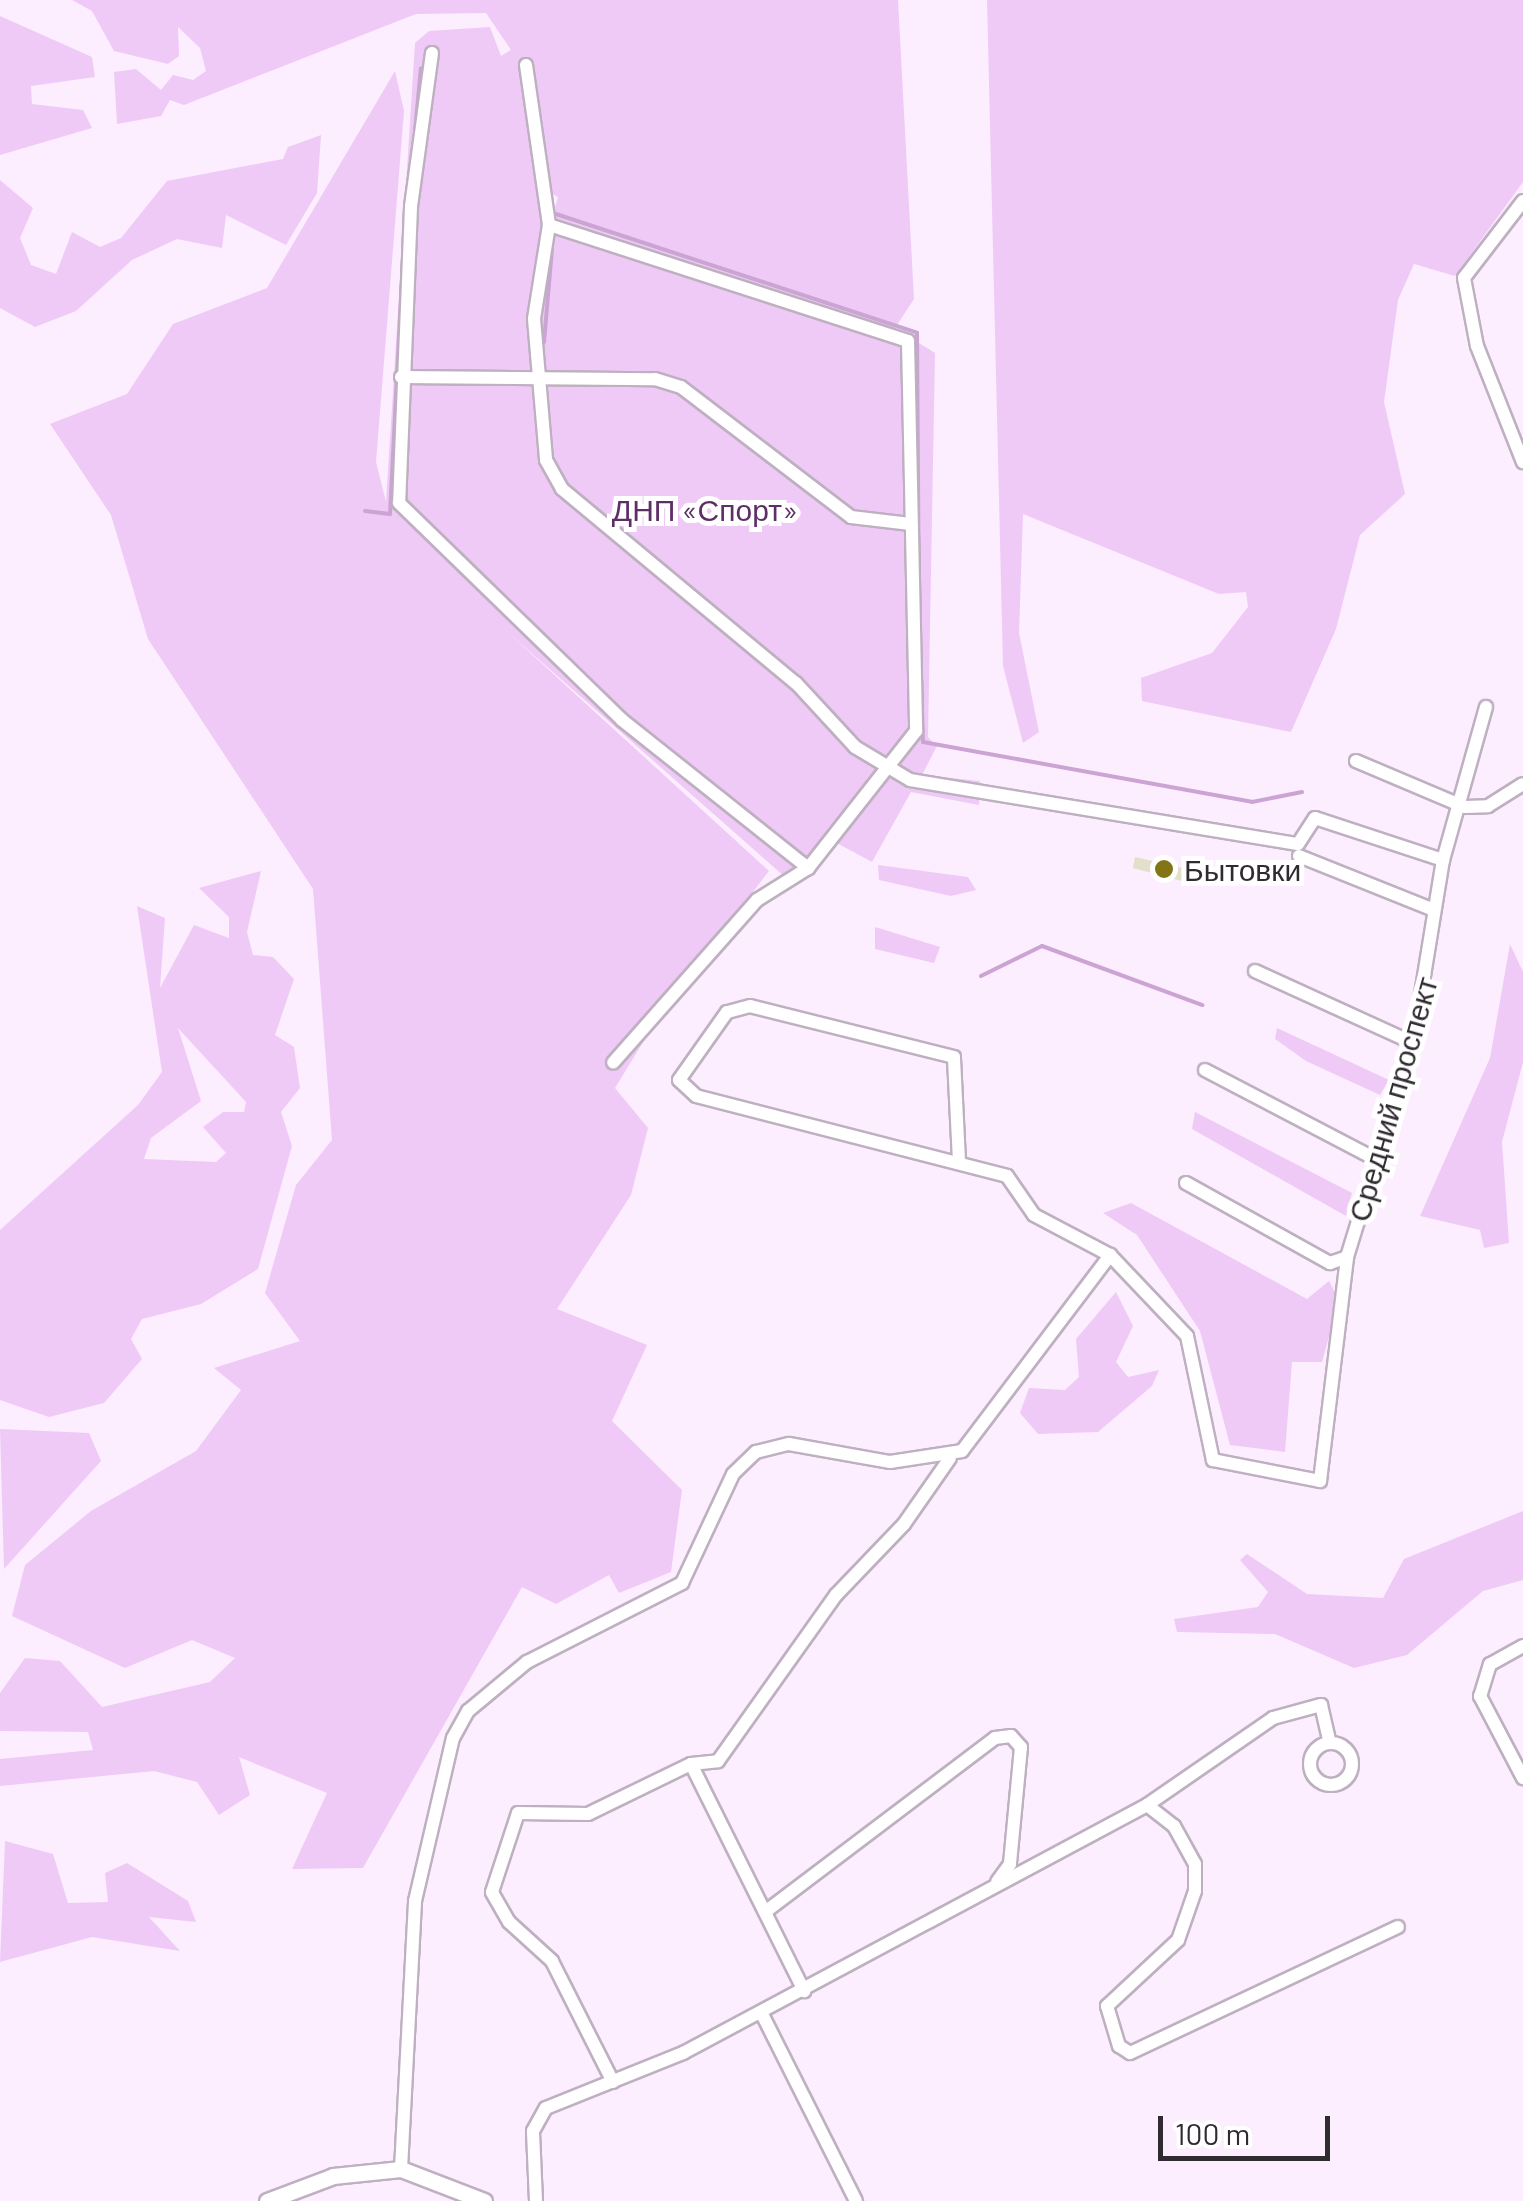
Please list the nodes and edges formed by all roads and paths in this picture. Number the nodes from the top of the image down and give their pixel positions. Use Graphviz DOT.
graph roads {
  1 [pos="432,52"];
  2 [pos="526,65"];
  3 [pos="1523,200"];
  4 [pos="549,225"];
  5 [pos="536,376"];
  6 [pos="401,378"];
  7 [pos="1523,462"];
  8 [pos="911,524"];
  9 [pos="1486,707"];
  10 [pos="1356,761"];
  11 [pos="886,766"];
  12 [pos="1523,784"];
  13 [pos="1465,807"];
  14 [pos="1298,856"];
  15 [pos="1443,860"];
  16 [pos="808,868"];
  17 [pos="1434,910"];
  18 [pos="1256,971"];
  19 [pos="1413,1043"];
  20 [pos="613,1063"];
  21 [pos="1205,1070"];
  22 [pos="1377,1160"];
  23 [pos="959,1161"];
  24 [pos="1186,1183"];
  25 [pos="1110,1255"];
  26 [pos="1348,1257"];
  27 [pos="950,1458"];
  28 [pos="1523,1646"];
  29 [pos="1330,1743"];
  30 [pos="691,1764"];
  31 [pos="1523,1778"];
  32 [pos="1147,1804"];
  33 [pos="997,1882"];
  34 [pos="765,1912"];
  35 [pos="1398,1927"];
  36 [pos="804,1991"];
  37 [pos="762,2014"];
  38 [pos="613,2082"];
  39 [pos="401,2169"];
  40 [pos="267,2201"];
  41 [pos="484,2201"];
  42 [pos="536,2201"];
  43 [pos="856,2201"];
  1 -- 6 [label="street"];
  2 -- 4 [label="street"];
  3 -- 7 [label="street"];
  4 -- 5 [label="street"];
  4 -- 8 [label="street"];
  5 -- 6 [label="street"];
  5 -- 8 [label="street"];
  5 -- 11 [label="street"];
  6 -- 16 [label="street"];
  8 -- 11 [label="street"];
  9 -- 13 [label="street, Средний проспект"];
  10 -- 13 [label="street"];
  11 -- 15 [label="street"];
  11 -- 16 [label="street"];
  12 -- 13 [label="street"];
  13 -- 15 [label="street, Средний проспект"];
  14 -- 17 [label="street"];
  15 -- 17 [label="street, Средний проспект"];
  16 -- 20 [label="street"];
  17 -- 19 [label="street, Средний проспект"];
  18 -- 19 [label="street"];
  19 -- 22 [label="street, Средний проспект"];
  21 -- 22 [label="street"];
  22 -- 26 [label="street, Средний проспект"];
  23 -- 23 [label="street"];
  23 -- 25 [label="street"];
  24 -- 26 [label="street"];
  25 -- 26 [label="street, Средний проспект"];
  25 -- 27 [label="street"];
  27 -- 30 [label="street"];
  27 -- 39 [label="street"];
  28 -- 31 [label="street"];
  29 -- 32 [label="street"];
  30 -- 34 [label="street"];
  30 -- 38 [label="street"];
  32 -- 33 [label="street"];
  32 -- 35 [label="street"];
  33 -- 34 [label="street"];
  33 -- 36 [label="street"];
  34 -- 36 [label="street"];
  36 -- 37 [label="street"];
  37 -- 38 [label="street"];
  37 -- 43 [label="street"];
  38 -- 42 [label="street"];
  39 -- 40 [label="street"];
  39 -- 41 [label="street"];
}
